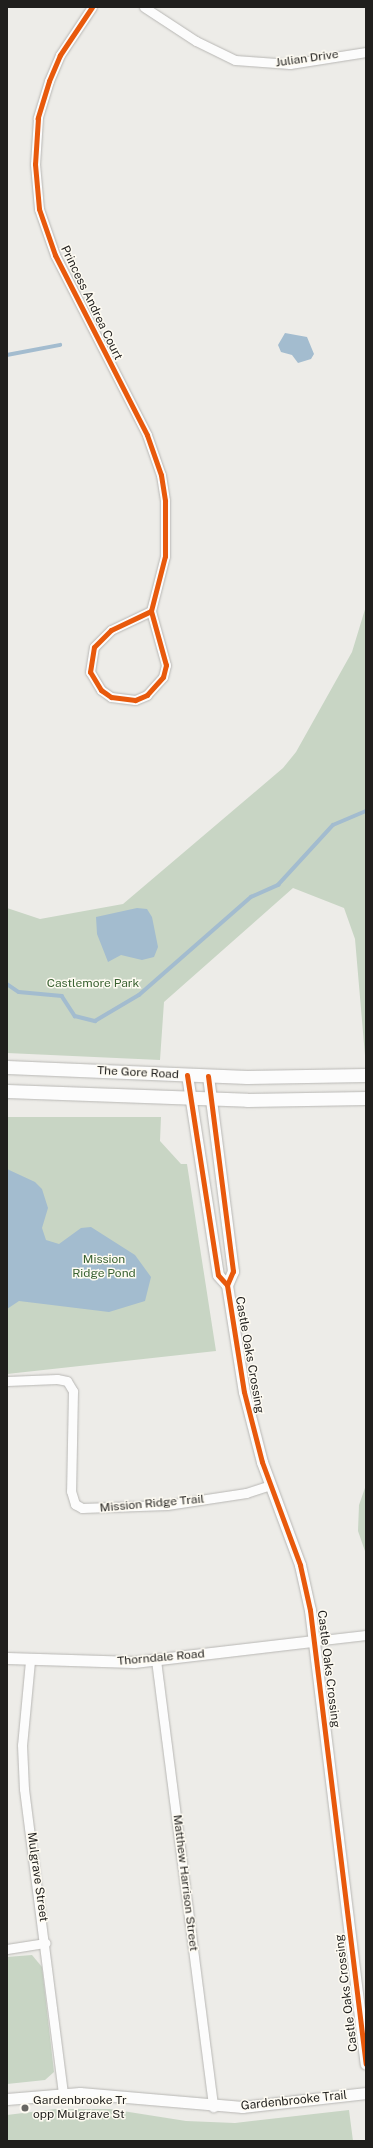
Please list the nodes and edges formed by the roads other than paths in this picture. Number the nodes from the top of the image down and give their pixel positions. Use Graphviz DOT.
graph roads {
  1 [pos="92,7"];
  2 [pos="144,7"];
  3 [pos="366,52"];
  4 [pos="151,610"];
  5 [pos="7,1068"];
  6 [pos="187,1075"];
  7 [pos="366,1075"];
  8 [pos="208,1076"];
  9 [pos="7,1091"];
  10 [pos="190,1098"];
  11 [pos="211,1098"];
  12 [pos="366,1098"];
  13 [pos="227,1285"];
  14 [pos="7,1381"];
  15 [pos="270,1485"];
  16 [pos="366,1636"];
  17 [pos="314,1641"];
  18 [pos="7,1658"];
  19 [pos="30,1660"];
  20 [pos="156,1660"];
  21 [pos="46,1943"];
  22 [pos="7,1949"];
  23 [pos="366,2064"];
  24 [pos="366,2093"];
  25 [pos="63,2094"];
  26 [pos="7,2099"];
  27 [pos="213,2107"];
  1 -- 4 [label="street, Princess Andrea Court"];
  2 -- 3 [label="street, Julian Drive"];
  4 -- 4 [label="street, Princess Andrea Court"];
  5 -- 6 [label="main road, The Gore Road"];
  6 -- 8 [label="main road, The Gore Road"];
  6 -- 10 [label="street, Castle Oaks Crossing"];
  7 -- 8 [label="main road, The Gore Road"];
  8 -- 11 [label="street, Castle Oaks Crossing"];
  9 -- 10 [label="main road, The Gore Road"];
  10 -- 11 [label="main road, The Gore Road"];
  10 -- 13 [label="street, Castle Oaks Crossing"];
  11 -- 12 [label="main road, The Gore Road"];
  11 -- 13 [label="street, Castle Oaks Crossing"];
  13 -- 15 [label="street, Castle Oaks Crossing"];
  14 -- 15 [label="street, Mission Ridge Trail"];
  15 -- 17 [label="street, Castle Oaks Crossing"];
  16 -- 17 [label="street"];
  17 -- 20 [label="street, Thorndale Road"];
  17 -- 23 [label="street, Castle Oaks Crossing"];
  18 -- 19 [label="street, Thorndale Road"];
  19 -- 20 [label="street, Thorndale Road"];
  19 -- 21 [label="street, Mulgrave Street"];
  20 -- 27 [label="street, Matthew Harrison Street"];
  21 -- 22 [label="street"];
  21 -- 25 [label="street, Mulgrave Street"];
  24 -- 27 [label="street, Gardenbrooke Trail"];
  25 -- 26 [label="street, Gardenbrooke Trail"];
  25 -- 27 [label="street, Gardenbrooke Trail"];
}
